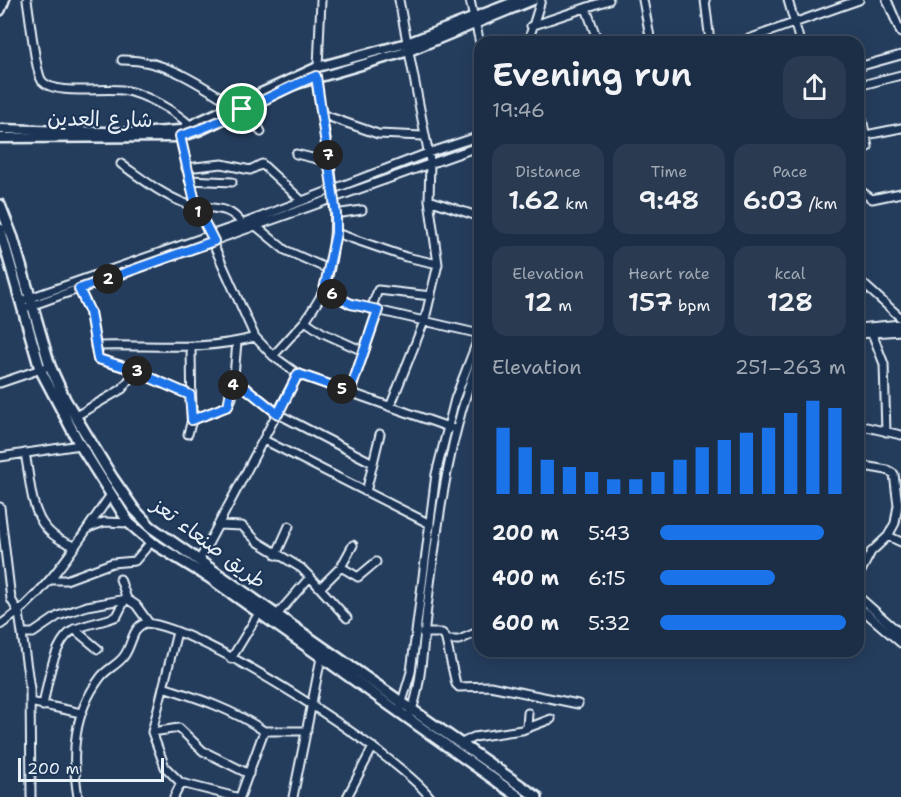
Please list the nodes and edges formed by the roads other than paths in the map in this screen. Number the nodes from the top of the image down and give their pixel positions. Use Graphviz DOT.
graph roads {
  1 [pos="4,0"];
  2 [pos="27,0"];
  3 [pos="321,0"];
  4 [pos="399,0"];
  5 [pos="470,0"];
  6 [pos="519,0"];
  7 [pos="533,0"];
  8 [pos="541,0"];
  9 [pos="609,0"];
  10 [pos="643,0"];
  11 [pos="705,0"];
  12 [pos="788,0"];
  13 [pos="858,0"];
  14 [pos="887,0"];
  15 [pos="586,8"];
  16 [pos="0,10"];
  17 [pos="475,22"];
  18 [pos="796,24"];
  19 [pos="531,26"];
  20 [pos="901,33"];
  21 [pos="478,36"];
  22 [pos="529,36"];
  23 [pos="596,36"];
  24 [pos="650,36"];
  25 [pos="709,36"];
  26 [pos="759,36"];
  27 [pos="799,36"];
  28 [pos="408,47"];
  29 [pos="901,56"];
  30 [pos="123,60"];
  31 [pos="864,65"];
  32 [pos="317,72"];
  33 [pos="901,75"];
  34 [pos="864,84"];
  35 [pos="238,107"];
  36 [pos="321,114"];
  37 [pos="191,126"];
  38 [pos="864,126"];
  39 [pos="901,128"];
  40 [pos="0,129"];
  41 [pos="261,132"];
  42 [pos="866,135"];
  43 [pos="180,136"];
  44 [pos="423,136"];
  45 [pos="0,138"];
  46 [pos="474,138"];
  47 [pos="474,148"];
  48 [pos="864,148"];
  49 [pos="428,153"];
  50 [pos="296,154"];
  51 [pos="430,161"];
  52 [pos="329,162"];
  53 [pos="120,164"];
  54 [pos="186,168"];
  55 [pos="189,180"];
  56 [pos="232,182"];
  57 [pos="864,193"];
  58 [pos="334,194"];
  59 [pos="901,194"];
  60 [pos="429,200"];
  61 [pos="302,201"];
  62 [pos="0,206"];
  63 [pos="196,206"];
  64 [pos="362,210"];
  65 [pos="336,214"];
  66 [pos="474,214"];
  67 [pos="242,224"];
  68 [pos="256,226"];
  69 [pos="0,229"];
  70 [pos="336,233"];
  71 [pos="212,238"];
  72 [pos="438,264"];
  73 [pos="328,269"];
  74 [pos="864,284"];
  75 [pos="79,289"];
  76 [pos="324,290"];
  77 [pos="431,296"];
  78 [pos="26,303"];
  79 [pos="374,309"];
  80 [pos="901,318"];
  81 [pos="425,319"];
  82 [pos="305,321"];
  83 [pos="901,324"];
  84 [pos="864,327"];
  85 [pos="901,331"];
  86 [pos="474,332"];
  87 [pos="872,333"];
  88 [pos="864,334"];
  89 [pos="255,337"];
  90 [pos="237,342"];
  91 [pos="95,346"];
  92 [pos="191,348"];
  93 [pos="363,351"];
  94 [pos="273,356"];
  95 [pos="474,363"];
  96 [pos="45,368"];
  97 [pos="474,370"];
  98 [pos="136,371"];
  99 [pos="298,374"];
  100 [pos="473,374"];
  101 [pos="0,383"];
  102 [pos="232,385"];
  103 [pos="350,392"];
  104 [pos="190,395"];
  105 [pos="390,407"];
  106 [pos="278,414"];
  107 [pos="76,416"];
  108 [pos="192,420"];
  109 [pos="864,426"];
  110 [pos="450,428"];
  111 [pos="886,432"];
  112 [pos="188,434"];
  113 [pos="380,434"];
  114 [pos="901,435"];
  115 [pos="264,440"];
  116 [pos="80,446"];
  117 [pos="25,453"];
  118 [pos="0,457"];
  119 [pos="373,463"];
  120 [pos="864,466"];
  121 [pos="112,477"];
  122 [pos="102,484"];
  123 [pos="366,492"];
  124 [pos="110,496"];
  125 [pos="0,507"];
  126 [pos="129,523"];
  127 [pos="430,524"];
  128 [pos="219,525"];
  129 [pos="289,526"];
  130 [pos="87,529"];
  131 [pos="888,536"];
  132 [pos="152,542"];
  133 [pos="901,542"];
  134 [pos="352,545"];
  135 [pos="75,546"];
  136 [pos="276,555"];
  137 [pos="199,561"];
  138 [pos="376,562"];
  139 [pos="864,565"];
  140 [pos="341,567"];
  141 [pos="310,577"];
  142 [pos="120,579"];
  143 [pos="51,580"];
  144 [pos="8,581"];
  145 [pos="0,585"];
  146 [pos="321,587"];
  147 [pos="125,601"];
  148 [pos="864,601"];
  149 [pos="864,611"];
  150 [pos="19,613"];
  151 [pos="259,613"];
  152 [pos="276,616"];
  153 [pos="347,618"];
  154 [pos="149,623"];
  155 [pos="0,626"];
  156 [pos="74,629"];
  157 [pos="177,632"];
  158 [pos="22,633"];
  159 [pos="423,633"];
  160 [pos="474,634"];
  161 [pos="901,634"];
  162 [pos="446,640"];
  163 [pos="901,643"];
  164 [pos="98,649"];
  165 [pos="321,658"];
  166 [pos="231,659"];
  167 [pos="164,687"];
  168 [pos="30,702"];
  169 [pos="404,703"];
  170 [pos="578,704"];
  171 [pos="43,706"];
  172 [pos="311,706"];
  173 [pos="413,709"];
  174 [pos="81,713"];
  175 [pos="528,713"];
  176 [pos="403,715"];
  177 [pos="551,719"];
  178 [pos="527,728"];
  179 [pos="264,730"];
  180 [pos="307,731"];
  181 [pos="152,732"];
  182 [pos="462,743"];
  183 [pos="373,747"];
  184 [pos="249,774"];
  185 [pos="181,783"];
  186 [pos="31,797"];
  187 [pos="78,797"];
  188 [pos="174,797"];
  189 [pos="236,797"];
  190 [pos="240,797"];
  191 [pos="293,797"];
  192 [pos="347,797"];
  193 [pos="430,797"];
  194 [pos="519,797"];
  195 [pos="537,797"];
  1 -- 16 [label="highway"];
  2 -- 37 [label="street"];
  3 -- 32 [label="street"];
  4 -- 28 [label="street"];
  5 -- 17 [label="street"];
  6 -- 17 [label="main road, شارع العدين"];
  7 -- 17 [label="main road, شارع العدين"];
  8 -- 19 [label="street"];
  9 -- 15 [label="street"];
  10 -- 24 [label="street"];
  11 -- 25 [label="street"];
  12 -- 18 [label="street"];
  13 -- 18 [label="street"];
  14 -- 20 [label="street"];
  15 -- 19 [label="street"];
  15 -- 23 [label="street"];
  17 -- 21 [label="street"];
  17 -- 28 [label="main road, شارع العدين"];
  18 -- 26 [label="street"];
  18 -- 27 [label="street"];
  19 -- 22 [label="street"];
  28 -- 32 [label="main road, شارع العدين"];
  28 -- 44 [label="street"];
  29 -- 31 [label="street"];
  30 -- 35 [label="street"];
  32 -- 35 [label="main road, شارع العدين"];
  32 -- 36 [label="street"];
  33 -- 34 [label="street"];
  35 -- 37 [label="main road, شارع العدين"];
  35 -- 41 [label="street"];
  35 -- 43 [label="main road, شارع العدين"];
  36 -- 44 [label="street"];
  36 -- 52 [label="street"];
  37 -- 40 [label="main road, شارع العدين"];
  38 -- 42 [label="street"];
  39 -- 42 [label="street"];
  42 -- 48 [label="street"];
  43 -- 45 [label="main road, شارع العدين"];
  43 -- 54 [label="street"];
  44 -- 49 [label="street"];
  46 -- 49 [label="street"];
  47 -- 51 [label="street"];
  49 -- 51 [label="street"];
  49 -- 58 [label="street"];
  50 -- 52 [label="street"];
  51 -- 58 [label="street"];
  51 -- 60 [label="street"];
  52 -- 58 [label="street"];
  53 -- 63 [label="street"];
  54 -- 55 [label="street"];
  54 -- 61 [label="street"];
  55 -- 56 [label="street"];
  55 -- 63 [label="street"];
  57 -- 59 [label="street"];
  58 -- 61 [label="street"];
  58 -- 65 [label="street"];
  58 -- 68 [label="street"];
  60 -- 66 [label="street"];
  60 -- 72 [label="street"];
  61 -- 67 [label="street"];
  62 -- 78 [label="highway, طريق صنعاء تعز"];
  63 -- 67 [label="street"];
  63 -- 71 [label="street"];
  64 -- 65 [label="street"];
  65 -- 70 [label="street"];
  67 -- 71 [label="street"];
  68 -- 71 [label="street"];
  68 -- 73 [label="street"];
  69 -- 78 [label="highway, طريق صنعاء تعز"];
  70 -- 72 [label="street"];
  70 -- 73 [label="street"];
  71 -- 75 [label="street"];
  71 -- 78 [label="street"];
  71 -- 89 [label="street"];
  72 -- 77 [label="street"];
  73 -- 76 [label="street"];
  74 -- 80 [label="street"];
  75 -- 78 [label="street"];
  75 -- 91 [label="street"];
  76 -- 79 [label="street"];
  76 -- 82 [label="street"];
  77 -- 79 [label="street"];
  77 -- 81 [label="street"];
  78 -- 96 [label="highway, طريق صنعاء تعز"];
  79 -- 81 [label="street"];
  79 -- 93 [label="street"];
  81 -- 86 [label="street"];
  81 -- 105 [label="street"];
  82 -- 93 [label="street"];
  82 -- 94 [label="street"];
  83 -- 84 [label="street"];
  85 -- 87 [label="street"];
  87 -- 88 [label="street"];
  87 -- 111 [label="street"];
  89 -- 90 [label="street"];
  89 -- 94 [label="street"];
  90 -- 92 [label="street"];
  90 -- 102 [label="street"];
  91 -- 92 [label="street"];
  91 -- 98 [label="street"];
  92 -- 104 [label="street"];
  93 -- 103 [label="street"];
  94 -- 99 [label="street"];
  95 -- 110 [label="street"];
  96 -- 101 [label="street"];
  96 -- 107 [label="highway, طريق صنعاء تعز"];
  96 -- 116 [label="highway, طريق صنعاء تعز"];
  97 -- 100 [label="street"];
  98 -- 104 [label="street"];
  98 -- 107 [label="street"];
  99 -- 103 [label="street"];
  99 -- 106 [label="street"];
  100 -- 110 [label="street"];
  102 -- 106 [label="street"];
  102 -- 108 [label="street"];
  103 -- 105 [label="street"];
  104 -- 108 [label="street"];
  105 -- 110 [label="street"];
  106 -- 115 [label="street"];
  106 -- 119 [label="street"];
  107 -- 121 [label="highway, طريق صنعاء تعز"];
  108 -- 112 [label="street"];
  109 -- 111 [label="street"];
  110 -- 127 [label="street"];
  110 -- 159 [label="street"];
  111 -- 114 [label="street"];
  113 -- 119 [label="street"];
  115 -- 123 [label="street"];
  115 -- 128 [label="street"];
  116 -- 117 [label="street"];
  116 -- 122 [label="highway, طريق صنعاء تعز"];
  117 -- 118 [label="street"];
  117 -- 135 [label="street"];
  119 -- 123 [label="street"];
  120 -- 131 [label="street"];
  121 -- 122 [label="highway"];
  121 -- 137 [label="highway, طريق صنعاء تعز"];
  122 -- 124 [label="highway, طريق صنعاء تعز"];
  123 -- 127 [label="street"];
  124 -- 126 [label="highway, طريق صنعاء تعز"];
  124 -- 130 [label="street"];
  125 -- 144 [label="street"];
  126 -- 130 [label="street"];
  126 -- 132 [label="highway, طريق صنعاء تعز"];
  127 -- 169 [label="street"];
  128 -- 136 [label="street"];
  128 -- 137 [label="street"];
  129 -- 136 [label="street"];
  130 -- 135 [label="street"];
  131 -- 133 [label="street"];
  131 -- 139 [label="street"];
  132 -- 143 [label="street"];
  132 -- 151 [label="highway, طريق صنعاء تعز"];
  134 -- 140 [label="street"];
  135 -- 143 [label="street"];
  136 -- 141 [label="street"];
  137 -- 152 [label="highway, طريق صنعاء تعز"];
  138 -- 140 [label="street"];
  140 -- 146 [label="street"];
  141 -- 146 [label="street"];
  141 -- 152 [label="street"];
  142 -- 147 [label="street"];
  143 -- 150 [label="street"];
  144 -- 145 [label="street"];
  144 -- 150 [label="street"];
  146 -- 153 [label="street"];
  147 -- 154 [label="street"];
  147 -- 156 [label="street"];
  147 -- 158 [label="street"];
  148 -- 161 [label="street"];
  149 -- 163 [label="street"];
  150 -- 155 [label="street"];
  150 -- 158 [label="street"];
  151 -- 165 [label="highway, طريق صنعاء تعز"];
  151 -- 166 [label="street"];
  152 -- 169 [label="highway, طريق صنعاء تعز"];
  154 -- 157 [label="street"];
  154 -- 174 [label="street"];
  156 -- 164 [label="street"];
  156 -- 171 [label="street"];
  157 -- 166 [label="street"];
  157 -- 167 [label="street"];
  158 -- 168 [label="street"];
  159 -- 162 [label="street"];
  159 -- 173 [label="street"];
  160 -- 162 [label="street"];
  162 -- 170 [label="street"];
  165 -- 172 [label="street"];
  165 -- 176 [label="highway, طريق صنعاء تعز"];
  166 -- 172 [label="street"];
  167 -- 179 [label="street"];
  167 -- 181 [label="street"];
  168 -- 171 [label="street"];
  168 -- 186 [label="street"];
  169 -- 173 [label="highway, طريق صنعاء تعز"];
  169 -- 176 [label="street"];
  171 -- 174 [label="street"];
  172 -- 180 [label="street"];
  172 -- 183 [label="street"];
  173 -- 176 [label="street"];
  173 -- 182 [label="highway, طريق صنعاء تعز"];
  174 -- 187 [label="street"];
  175 -- 178 [label="street"];
  176 -- 194 [label="highway, طريق صنعاء تعز"];
  177 -- 178 [label="street"];
  178 -- 182 [label="street"];
  179 -- 180 [label="street"];
  179 -- 184 [label="street"];
  180 -- 191 [label="street"];
  181 -- 184 [label="street"];
  181 -- 185 [label="street"];
  182 -- 195 [label="highway, طريق صنعاء تعز"];
  183 -- 192 [label="street"];
  183 -- 193 [label="street"];
  184 -- 190 [label="street"];
  185 -- 188 [label="street"];
  185 -- 189 [label="street"];
}
